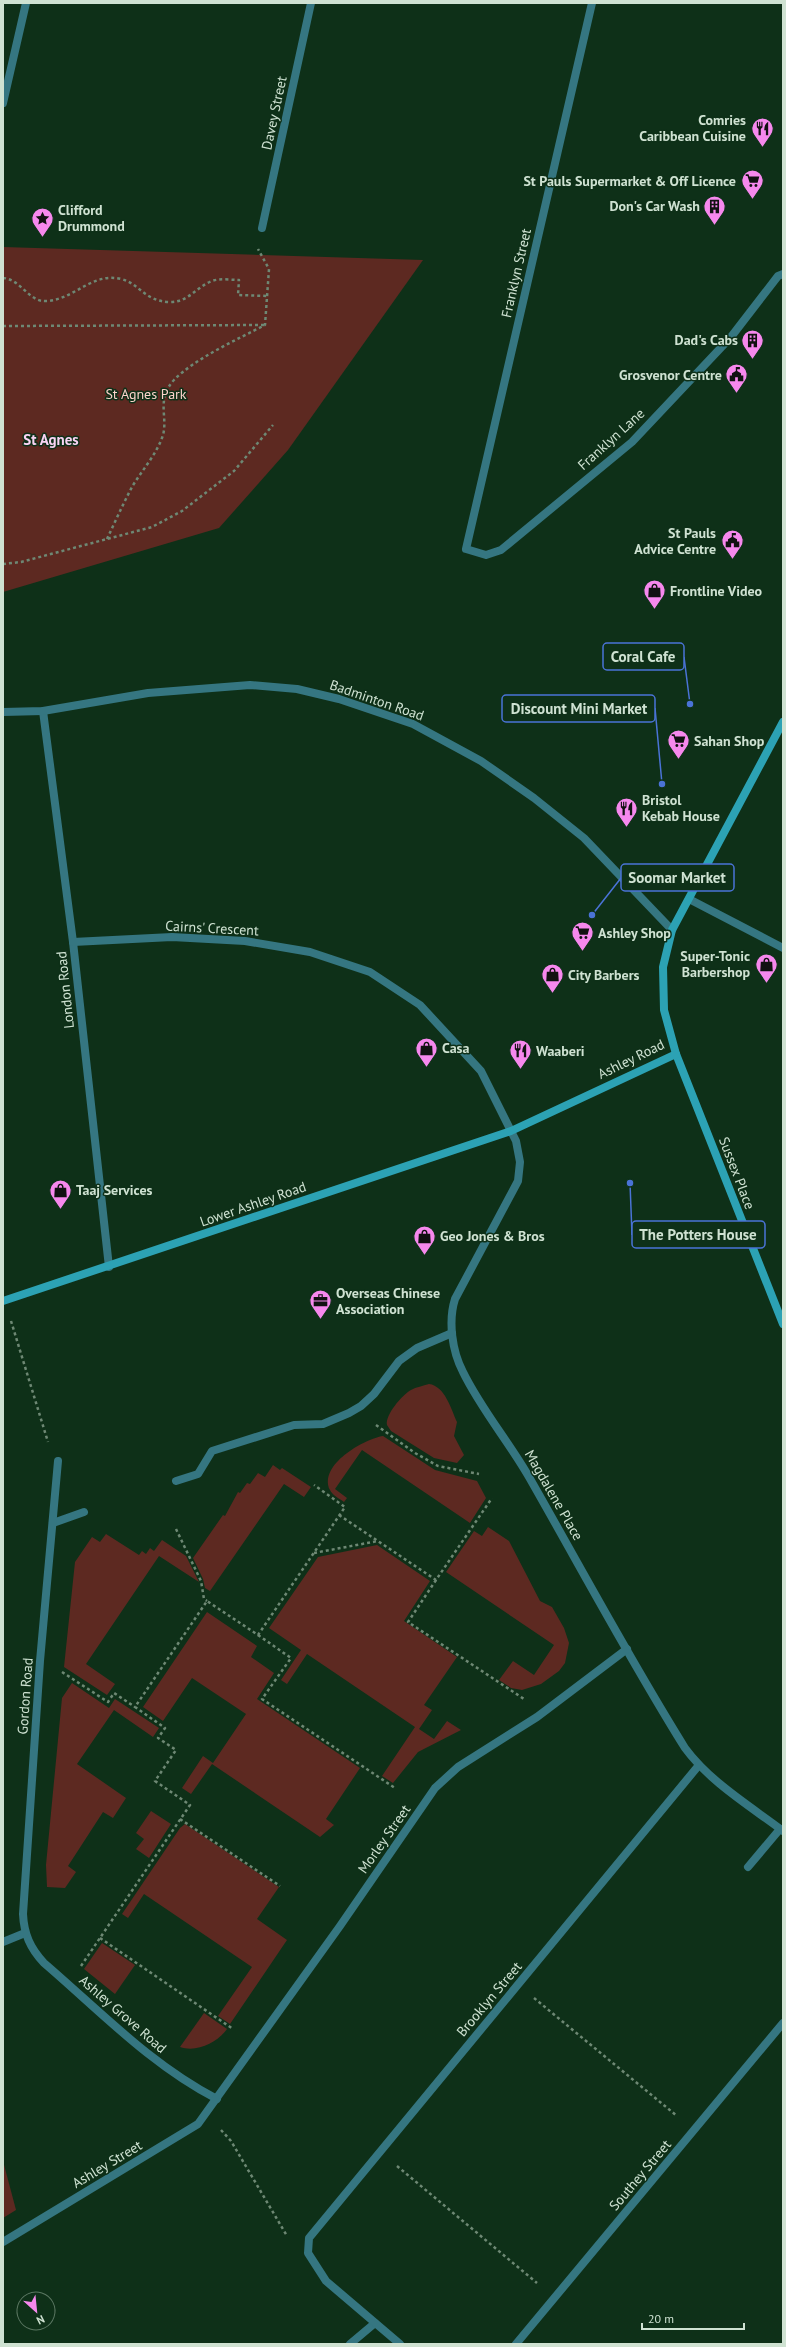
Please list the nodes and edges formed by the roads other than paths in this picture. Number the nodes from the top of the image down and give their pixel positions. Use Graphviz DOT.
graph roads {
  1 [pos="26,3"];
  2 [pos="311,3"];
  3 [pos="592,3"];
  4 [pos="3,103"];
  5 [pos="262,228"];
  6 [pos="783,274"];
  7 [pos="466,549"];
  8 [pos="42,711"];
  9 [pos="3,712"];
  10 [pos="783,722"];
  11 [pos="689,899"];
  12 [pos="672,930"];
  13 [pos="73,942"];
  14 [pos="783,948"];
  15 [pos="676,1054"];
  16 [pos="511,1131"];
  17 [pos="109,1267"];
  18 [pos="4,1301"];
  19 [pos="783,1324"];
  20 [pos="452,1333"];
  21 [pos="58,1461"];
  22 [pos="176,1481"];
  23 [pos="84,1512"];
  24 [pos="53,1524"];
  25 [pos="628,1649"];
  26 [pos="699,1765"];
  27 [pos="781,1830"];
  28 [pos="748,1867"];
  29 [pos="25,1934"];
  30 [pos="3,1942"];
  31 [pos="783,2023"];
  32 [pos="217,2099"];
  33 [pos="3,2242"];
  34 [pos="375,2323"];
  35 [pos="350,2344"];
  36 [pos="400,2344"];
  37 [pos="516,2344"];
  1 -- 4 [label="street"];
  2 -- 5 [label="street, Davey Street"];
  3 -- 7 [label="street, Franklyn Street"];
  6 -- 7 [label="street, Franklyn Lane"];
  8 -- 9 [label="street, Badminton Road"];
  8 -- 12 [label="street, Badminton Road"];
  8 -- 13 [label="street, London Road"];
  10 -- 11 [label="main road, Ashley Road"];
  11 -- 12 [label="main road, Ashley Road"];
  11 -- 14 [label="street"];
  12 -- 15 [label="main road, Ashley Road"];
  13 -- 16 [label="street, Cairns' Crescent"];
  13 -- 17 [label="street, London Road"];
  15 -- 16 [label="main road, Ashley Road"];
  15 -- 19 [label="main road, Sussex Place"];
  16 -- 17 [label="main road, Lower Ashley Road"];
  16 -- 20 [label="street, Magdalene Place"];
  17 -- 18 [label="main road, Lower Ashley Road"];
  20 -- 22 [label="street"];
  20 -- 25 [label="street, Magdalene Place"];
  21 -- 24 [label="street, Gordon Road"];
  23 -- 24 [label="street"];
  24 -- 29 [label="street, Gordon Road"];
  25 -- 26 [label="street, Magdalene Place"];
  25 -- 32 [label="street, Morley Street"];
  26 -- 27 [label="street, Magdalene Place"];
  26 -- 34 [label="street, Brooklyn Street"];
  27 -- 28 [label="street"];
  29 -- 30 [label="street"];
  29 -- 32 [label="street, Ashley Grove Road"];
  31 -- 37 [label="street, Southey Street"];
  32 -- 33 [label="street, Ashley Street"];
  34 -- 35 [label="street"];
  34 -- 36 [label="street"];
}
